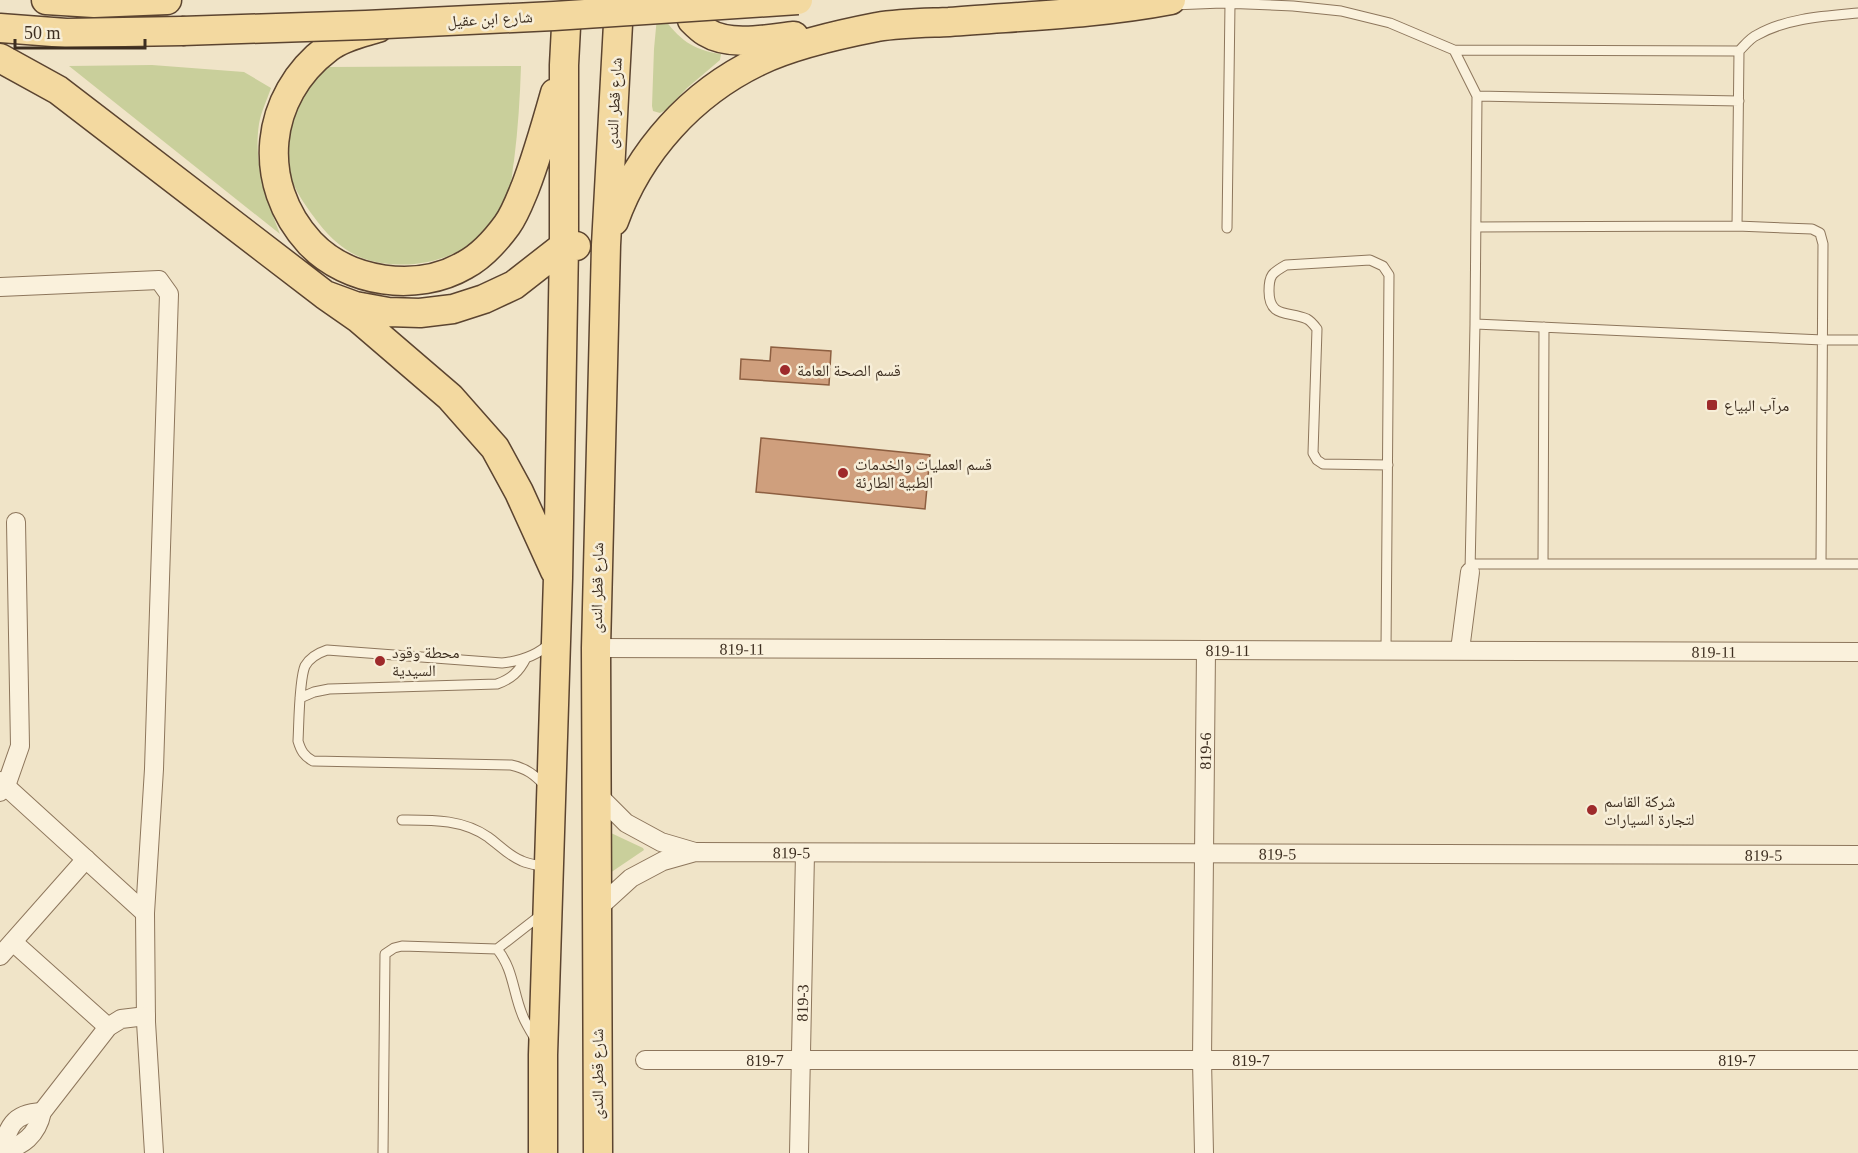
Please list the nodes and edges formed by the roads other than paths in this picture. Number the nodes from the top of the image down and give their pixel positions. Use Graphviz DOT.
graph roads {
  1 [pos="46,0"];
  2 [pos="167,0"];
  3 [pos="798,0"];
  4 [pos="1171,0"];
  5 [pos="1230,4"];
  6 [pos="1129,6"];
  7 [pos="1858,13"];
  8 [pos="692,20"];
  9 [pos="392,24"];
  10 [pos="618,24"];
  11 [pos="566,27"];
  12 [pos="878,27"];
  13 [pos="0,28"];
  14 [pos="1454,50"];
  15 [pos="1739,51"];
  16 [pos="0,58"];
  17 [pos="564,65"];
  18 [pos="1477,96"];
  19 [pos="1738,101"];
  20 [pos="1737,226"];
  21 [pos="1476,227"];
  22 [pos="1227,228"];
  23 [pos="606,245"];
  24 [pos="564,246"];
  25 [pos="0,287"];
  26 [pos="325,295"];
  27 [pos="1475,324"];
  28 [pos="1544,327"];
  29 [pos="1858,339"];
  30 [pos="1823,340"];
  31 [pos="1388,465"];
  32 [pos="16,522"];
  33 [pos="1543,564"];
  34 [pos="1821,564"];
  35 [pos="1858,564"];
  36 [pos="1471,568"];
  37 [pos="558,578"];
  38 [pos="556,637"];
  39 [pos="596,648"];
  40 [pos="1206,650"];
  41 [pos="1386,650"];
  42 [pos="1460,650"];
  43 [pos="1858,652"];
  44 [pos="526,658"];
  45 [pos="300,698"];
  46 [pos="2,786"];
  47 [pos="597,793"];
  48 [pos="551,796"];
  49 [pos="402,820"];
  50 [pos="695,852"];
  51 [pos="805,853"];
  52 [pos="1204,853"];
  53 [pos="1858,855"];
  54 [pos="86,859"];
  55 [pos="550,868"];
  56 [pos="548,909"];
  57 [pos="597,909"];
  58 [pos="145,913"];
  59 [pos="13,942"];
  60 [pos="497,949"];
  61 [pos="0,956"];
  62 [pos="146,1016"];
  63 [pos="108,1027"];
  64 [pos="543,1054"];
  65 [pos="645,1060"];
  66 [pos="800,1060"];
  67 [pos="1202,1060"];
  68 [pos="1858,1060"];
  69 [pos="1,1153"];
  70 [pos="154,1153"];
  71 [pos="383,1153"];
  72 [pos="543,1153"];
  73 [pos="598,1153"];
  74 [pos="799,1153"];
  75 [pos="1204,1153"];
  1 -- 2 [label="main road"];
  3 -- 9 [label="main road, شارع ابن عقيل, bridge"];
  4 -- 6 [label="main road"];
  5 -- 6 [label="lane"];
  5 -- 14 [label="lane"];
  5 -- 22 [label="lane"];
  6 -- 12 [label="main road"];
  7 -- 15 [label="lane"];
  8 -- 12 [label="main road"];
  9 -- 13 [label="main road, شارع ابن عقيل, bridge"];
  9 -- 17 [label="main road, bridge"];
  10 -- 23 [label="main road, شارع قطر الندى"];
  11 -- 17 [label="main road"];
  12 -- 23 [label="main road"];
  14 -- 15 [label="lane"];
  14 -- 18 [label="lane"];
  15 -- 19 [label="lane"];
  16 -- 26 [label="main road"];
  17 -- 24 [label="main road"];
  18 -- 19 [label="lane"];
  18 -- 21 [label="lane"];
  19 -- 20 [label="lane"];
  20 -- 21 [label="lane"];
  20 -- 30 [label="lane"];
  21 -- 27 [label="lane"];
  23 -- 24 [label="main road"];
  23 -- 39 [label="main road, شارع قطر الندى"];
  24 -- 26 [label="main road"];
  24 -- 37 [label="main road"];
  25 -- 58 [label="street"];
  26 -- 37 [label="main road"];
  27 -- 28 [label="lane"];
  27 -- 36 [label="lane"];
  28 -- 30 [label="lane"];
  28 -- 33 [label="lane"];
  29 -- 30 [label="lane"];
  30 -- 34 [label="lane"];
  31 -- 31 [label="lane"];
  31 -- 41 [label="lane"];
  32 -- 46 [label="street"];
  33 -- 34 [label="lane"];
  33 -- 36 [label="lane"];
  34 -- 35 [label="lane"];
  36 -- 42 [label="street"];
  37 -- 38 [label="main road"];
  38 -- 44 [label="lane"];
  38 -- 48 [label="main road"];
  39 -- 40 [label="street, 819-11"];
  39 -- 47 [label="main road, شارع قطر الندى"];
  40 -- 41 [label="street, 819-11"];
  40 -- 52 [label="street, 819-6"];
  41 -- 42 [label="street, 819-11"];
  42 -- 43 [label="street, 819-11"];
  44 -- 45 [label="lane"];
  44 -- 45 [label="lane"];
  45 -- 48 [label="lane"];
  46 -- 54 [label="street"];
  47 -- 50 [label="street, 819-5"];
  47 -- 57 [label="main road, شارع قطر الندى"];
  48 -- 55 [label="main road"];
  49 -- 55 [label="lane"];
  50 -- 51 [label="street, 819-5"];
  50 -- 57 [label="street, 819-5"];
  51 -- 52 [label="street, 819-5"];
  51 -- 66 [label="street, 819-3"];
  52 -- 53 [label="street, 819-5"];
  52 -- 67 [label="street, 819-6"];
  54 -- 58 [label="street"];
  54 -- 59 [label="street"];
  55 -- 56 [label="main road"];
  56 -- 60 [label="lane"];
  56 -- 64 [label="main road"];
  57 -- 73 [label="main road, شارع قطر الندى"];
  58 -- 62 [label="street"];
  59 -- 61 [label="street"];
  59 -- 63 [label="street"];
  60 -- 64 [label="lane"];
  60 -- 71 [label="lane"];
  62 -- 63 [label="street"];
  62 -- 70 [label="street"];
  63 -- 69 [label="street"];
  64 -- 72 [label="main road"];
  65 -- 66 [label="street, 819-7"];
  66 -- 67 [label="street, 819-7"];
  66 -- 74 [label="street, 819-3"];
  67 -- 68 [label="street, 819-7"];
  67 -- 75 [label="street, 819-6"];
}
